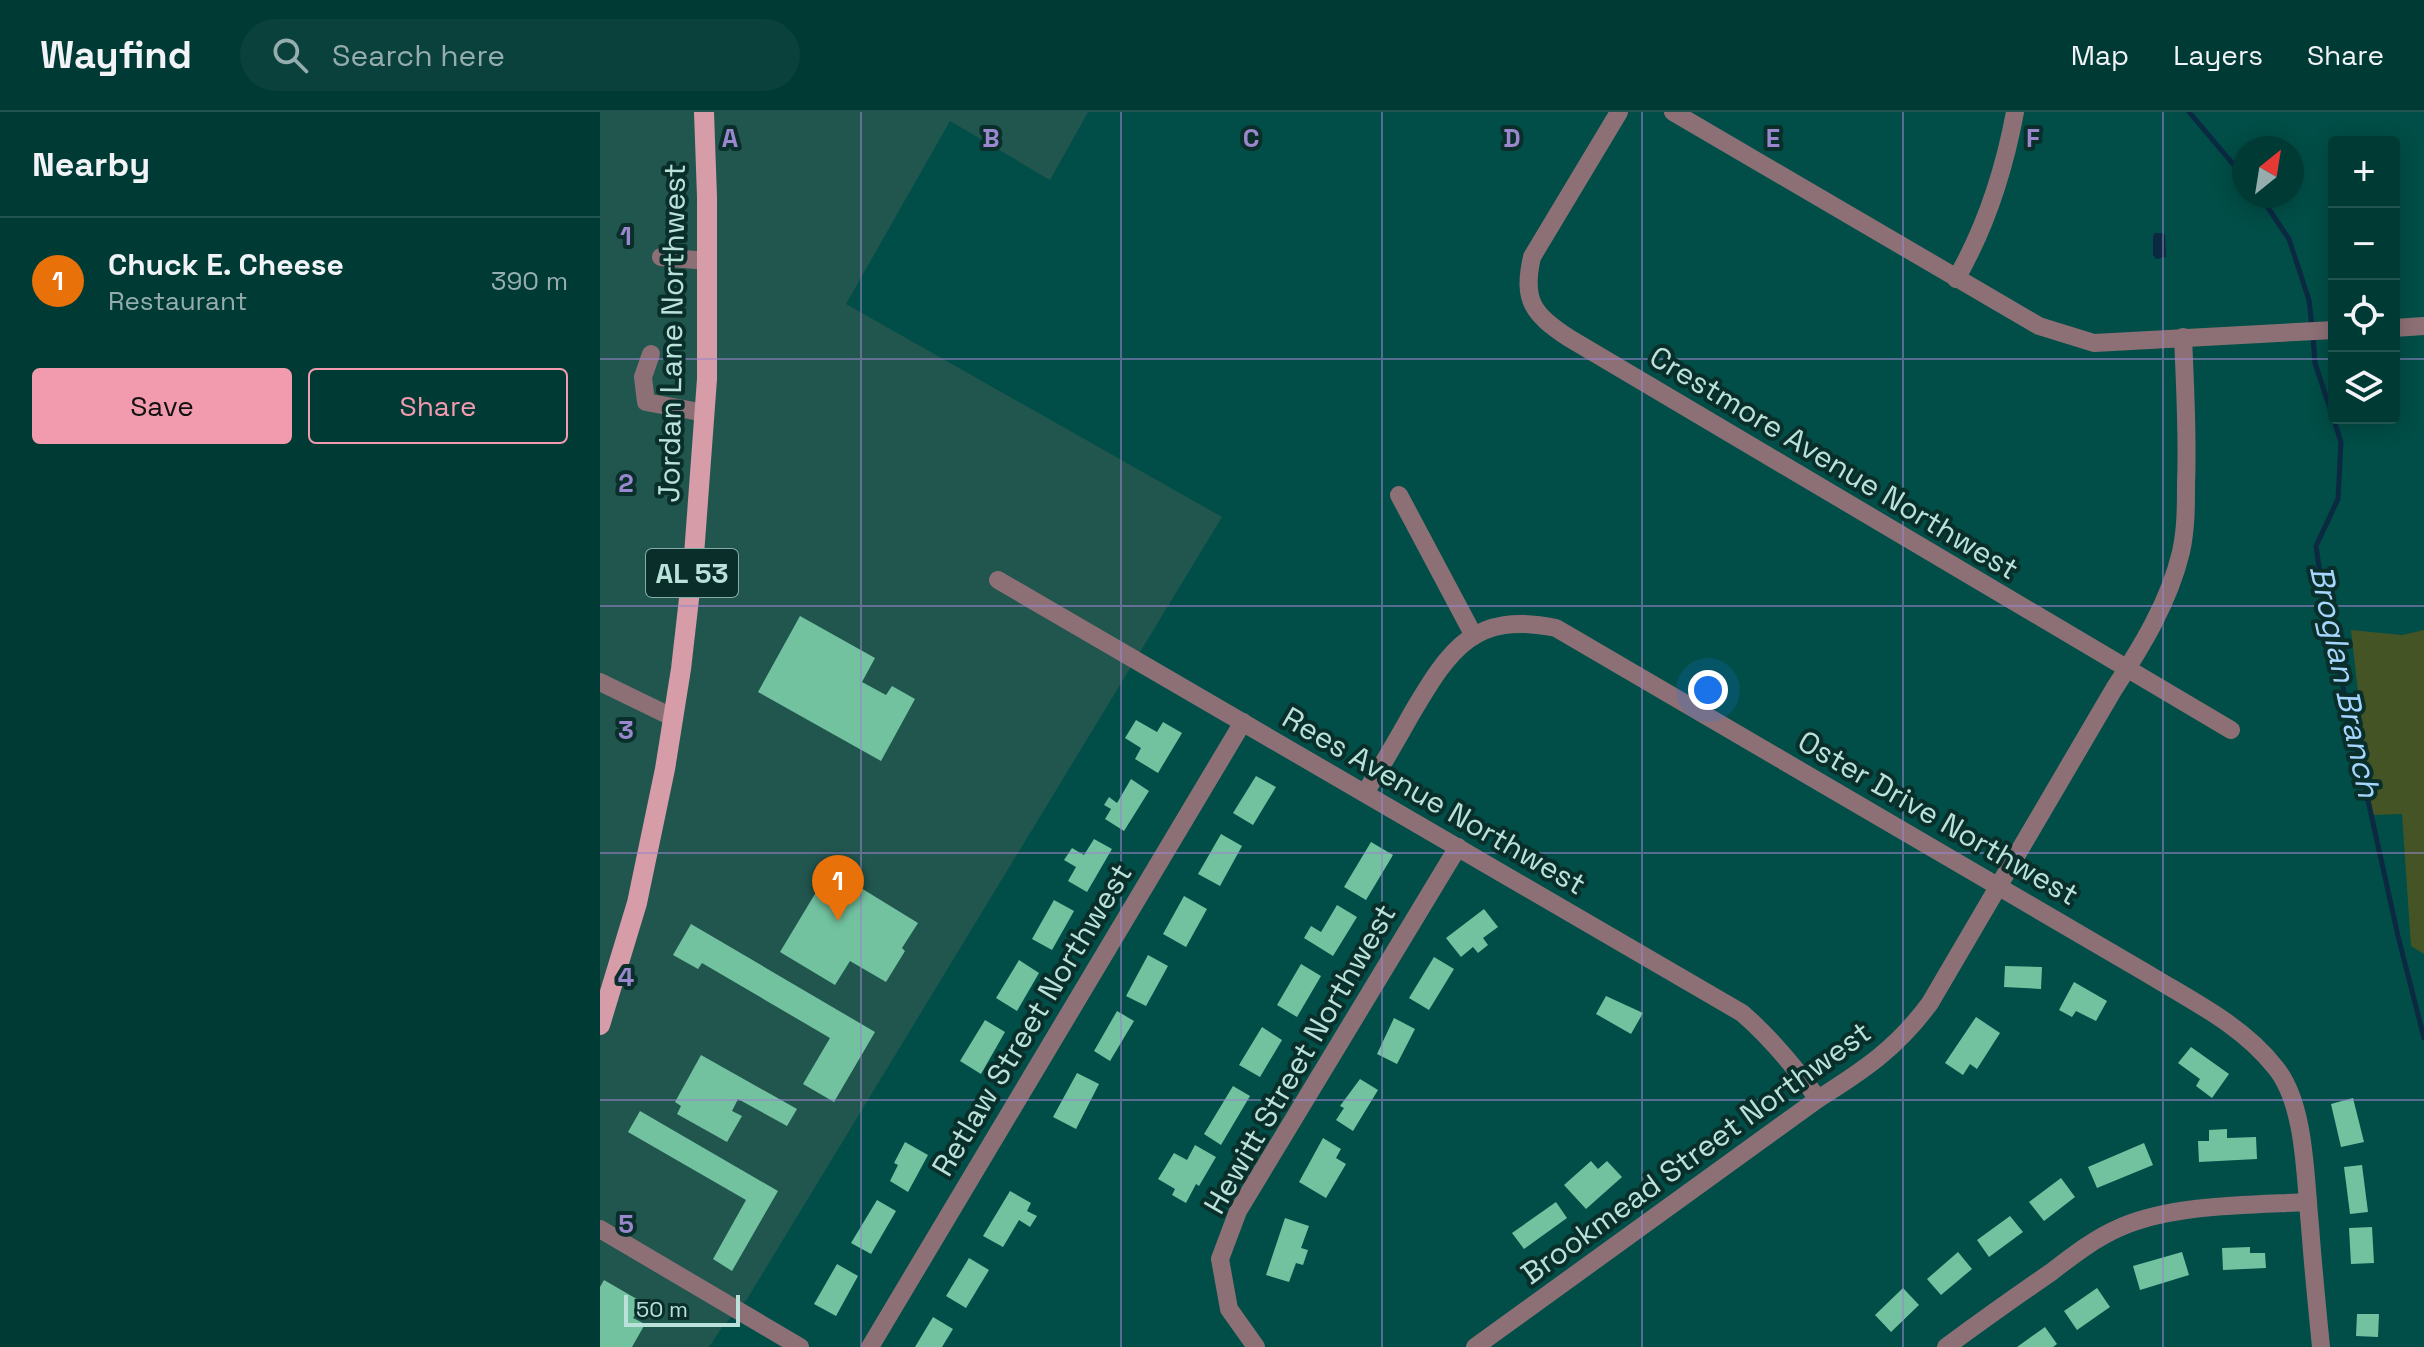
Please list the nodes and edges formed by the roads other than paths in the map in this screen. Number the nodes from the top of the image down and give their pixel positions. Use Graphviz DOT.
graph roads {
  1 [pos="704,112"];
  2 [pos="1619,112"];
  3 [pos="1673,112"];
  4 [pos="2015,112"];
  5 [pos="661,257"];
  6 [pos="707,261"];
  7 [pos="1956,279"];
  8 [pos="2424,326"];
  9 [pos="2400,328"];
  10 [pos="2328,330"];
  11 [pos="2183,337"];
  12 [pos="651,354"];
  13 [pos="705,413"];
  14 [pos="1399,495"];
  15 [pos="998,580"];
  16 [pos="1474,636"];
  17 [pos="2128,668"];
  18 [pos="600,682"];
  19 [pos="674,718"];
  20 [pos="1243,722"];
  21 [pos="2231,730"];
  22 [pos="1365,793"];
  23 [pos="1458,847"];
  24 [pos="1998,886"];
  25 [pos="600,1025"];
  26 [pos="1818,1099"];
  27 [pos="2308,1202"];
  28 [pos="600,1229"];
  29 [pos="800,1347"];
  30 [pos="870,1347"];
  31 [pos="1256,1347"];
  32 [pos="1475,1347"];
  33 [pos="1946,1347"];
  34 [pos="2321,1347"];
  1 -- 6 [label="main road, Jordan Lane Northwest / AL 53"];
  2 -- 17 [label="street, Crestmore Avenue Northwest"];
  3 -- 7 [label="street"];
  4 -- 7 [label="street"];
  5 -- 6 [label="street"];
  6 -- 13 [label="main road, Jordan Lane Northwest / AL 53"];
  7 -- 11 [label="street"];
  8 -- 9 [label="street"];
  10 -- 11 [label="street"];
  11 -- 17 [label="street, Brookmead Street Northwest"];
  12 -- 13 [label="street"];
  13 -- 19 [label="main road, Jordan Lane Northwest / AL 53"];
  14 -- 16 [label="street"];
  15 -- 20 [label="street, Rees Avenue Northwest"];
  16 -- 22 [label="street, Oster Drive Northwest"];
  16 -- 24 [label="street, Oster Drive Northwest"];
  17 -- 21 [label="street, Crestmore Avenue Northwest"];
  17 -- 24 [label="street, Brookmead Street Northwest"];
  18 -- 19 [label="street"];
  19 -- 25 [label="main road, Jordan Lane Northwest / AL 53"];
  20 -- 22 [label="street, Rees Avenue Northwest"];
  20 -- 30 [label="street, Retlaw Street Northwest"];
  22 -- 23 [label="street, Rees Avenue Northwest"];
  23 -- 26 [label="street, Rees Avenue Northwest"];
  23 -- 31 [label="street, Hewitt Street Northwest"];
  24 -- 26 [label="street, Brookmead Street Northwest"];
  24 -- 27 [label="street, Oster Drive Northwest"];
  26 -- 32 [label="street, Brookmead Street Northwest"];
  27 -- 33 [label="street"];
  27 -- 34 [label="street, Oster Drive Northwest"];
  28 -- 29 [label="street"];
}
